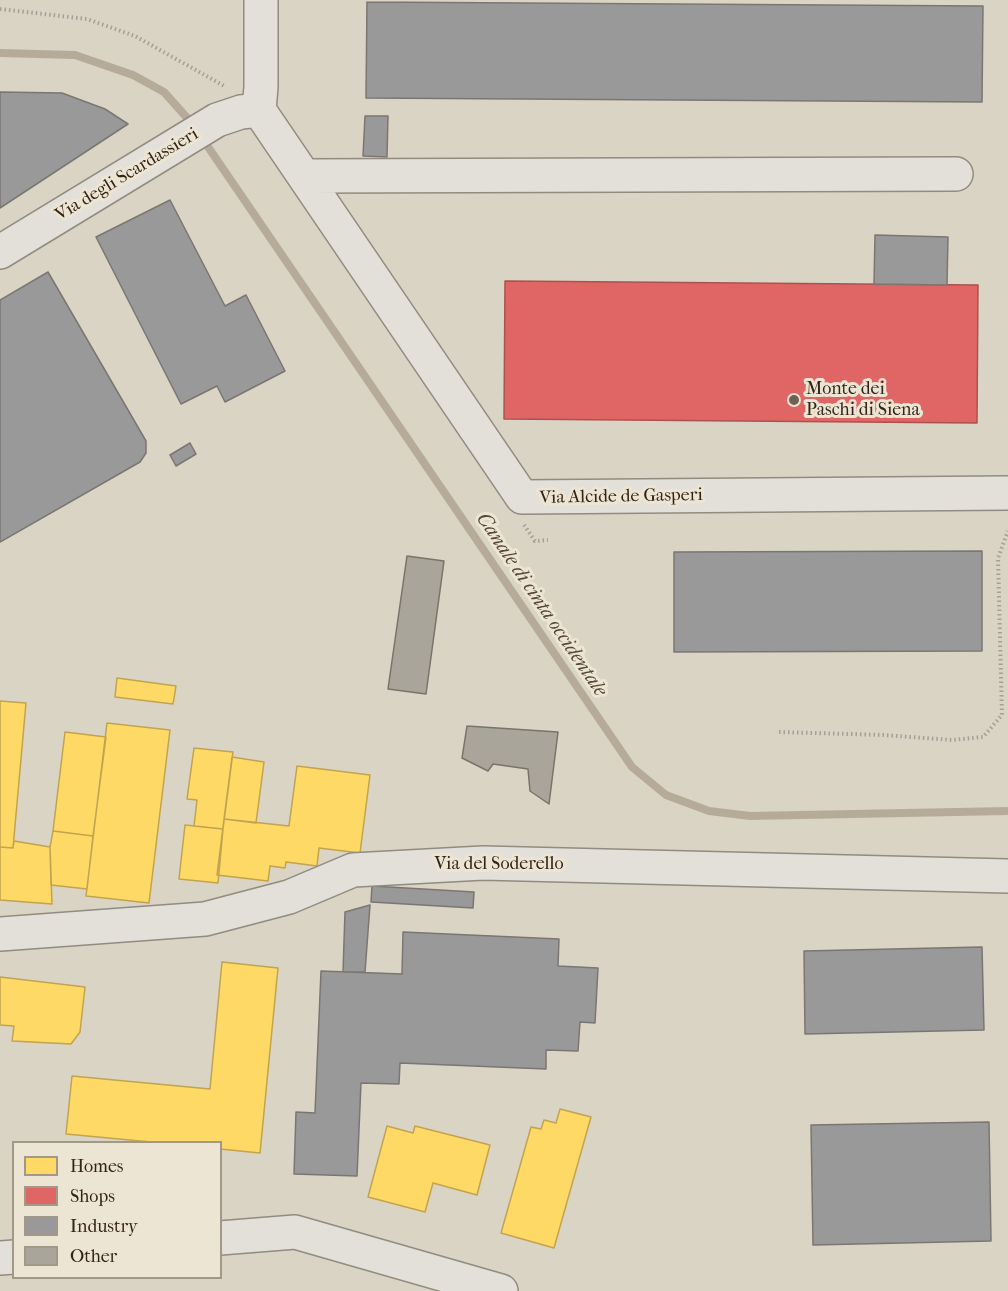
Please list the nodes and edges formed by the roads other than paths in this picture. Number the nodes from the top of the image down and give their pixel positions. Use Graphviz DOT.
graph roads {
  1 [pos="261,0"];
  2 [pos="259,110"];
  3 [pos="956,174"];
  4 [pos="304,176"];
  5 [pos="0,252"];
  6 [pos="1008,493"];
  7 [pos="1008,876"];
  8 [pos="0,934"];
  9 [pos="222,1238"];
  10 [pos="501,1291"];
  1 -- 2 [label="street"];
  2 -- 4 [label="street, Via Alcide de Gasperi"];
  2 -- 5 [label="street, Via degli Scardassieri"];
  3 -- 4 [label="street"];
  4 -- 6 [label="street, Via Alcide de Gasperi"];
  7 -- 8 [label="street, Via del Soderello"];
  9 -- 10 [label="street"];
}
